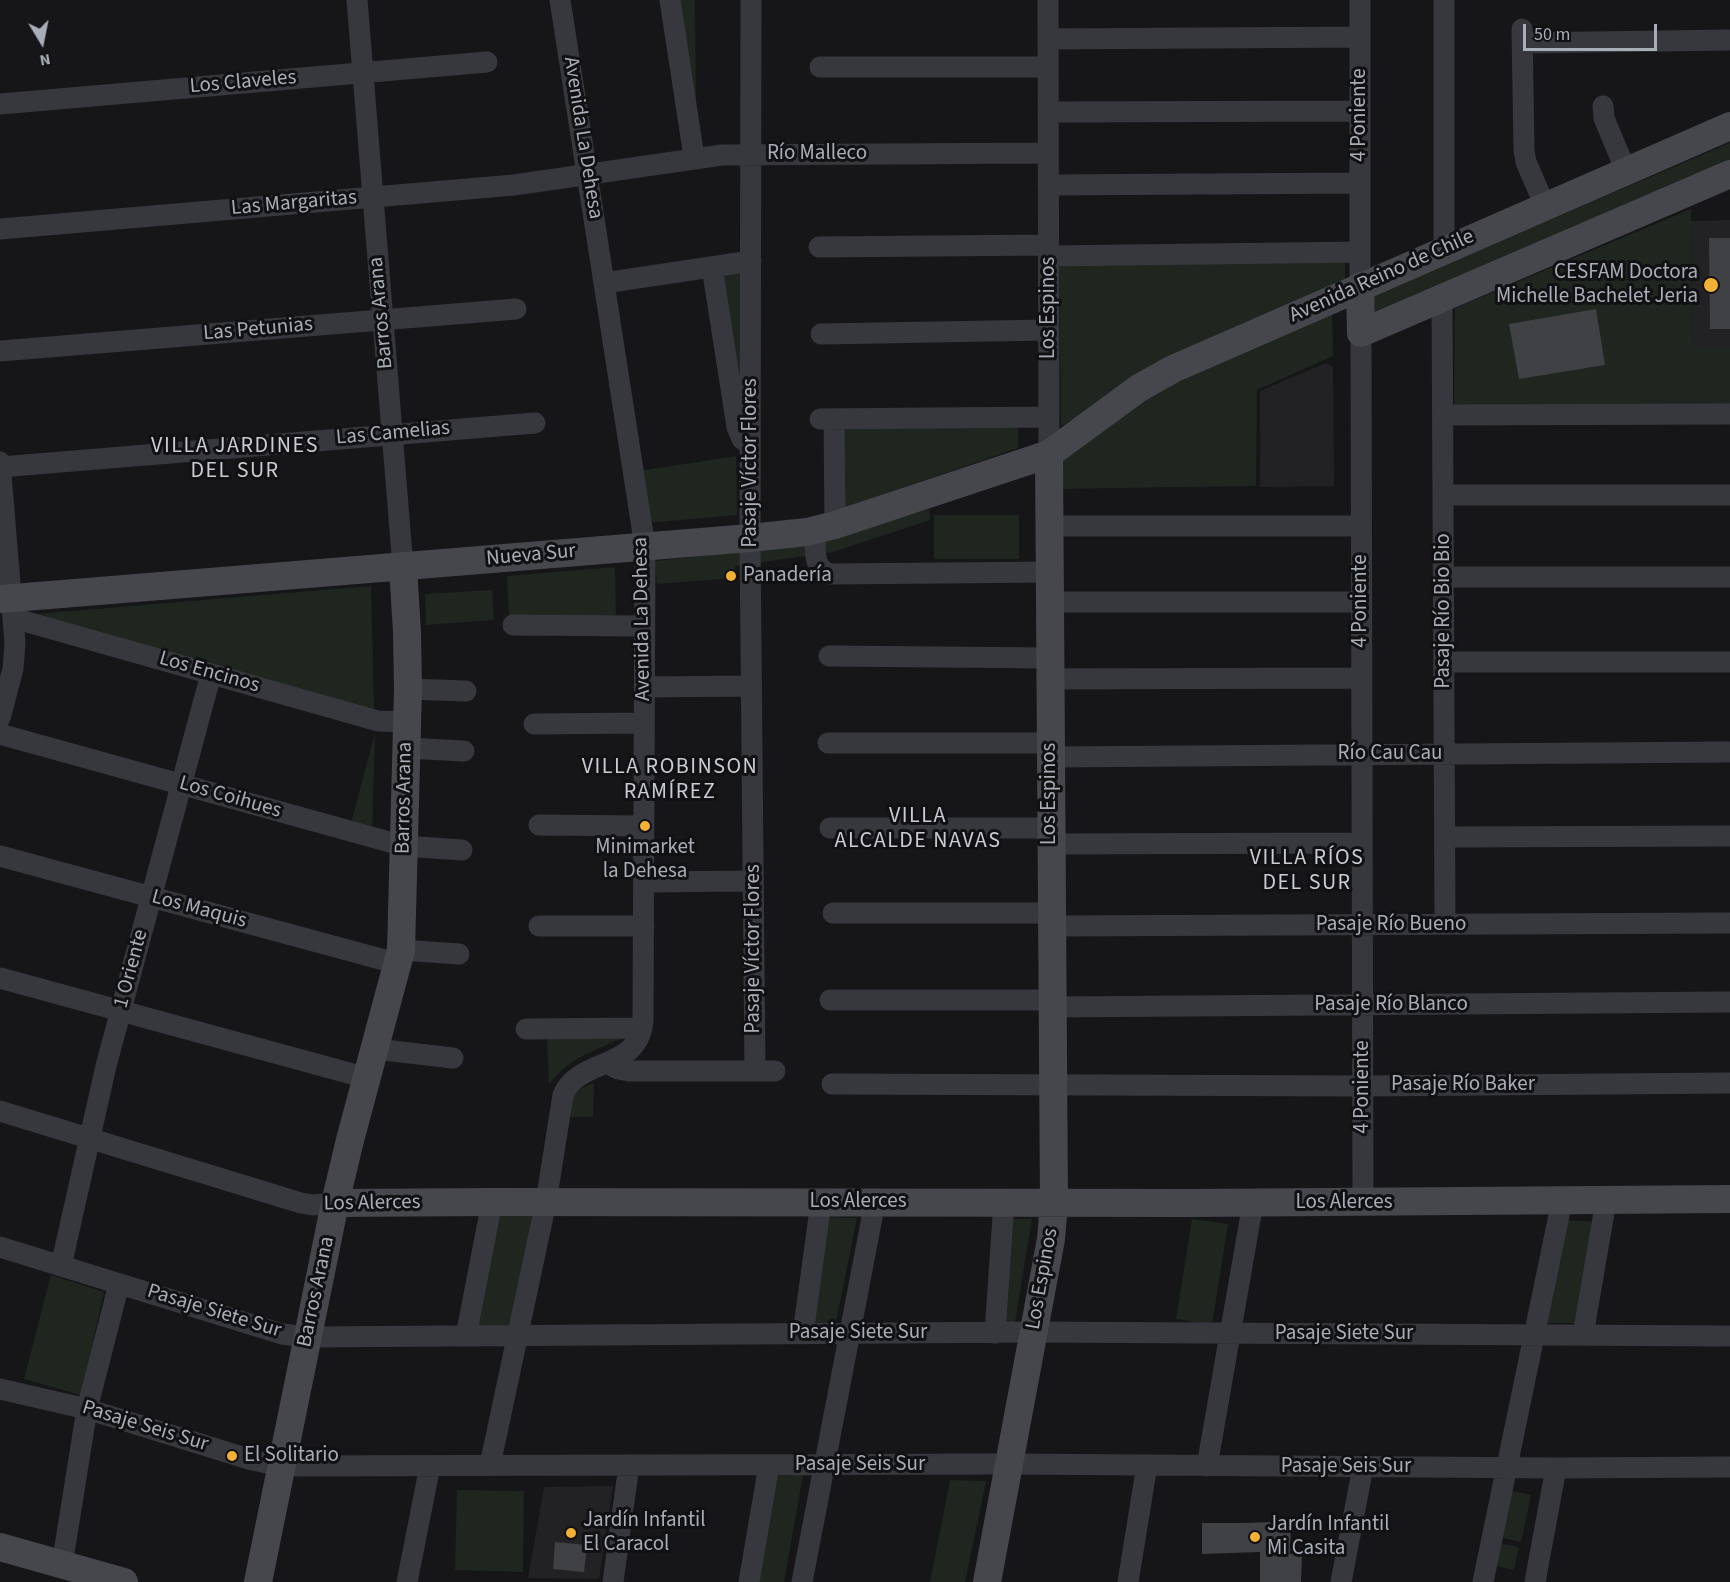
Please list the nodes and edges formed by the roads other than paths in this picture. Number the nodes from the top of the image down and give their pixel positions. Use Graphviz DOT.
graph roads {
  1 [pos="357,0"];
  2 [pos="560,0"];
  3 [pos="670,0"];
  4 [pos="751,0"];
  5 [pos="1048,0"];
  6 [pos="1360,0"];
  7 [pos="1444,0"];
  8 [pos="1360,37"];
  9 [pos="1048,39"];
  10 [pos="1730,40"];
  11 [pos="487,62"];
  12 [pos="820,66"];
  13 [pos="1048,67"];
  14 [pos="362,73"];
  15 [pos="0,104"];
  16 [pos="1603,106"];
  17 [pos="1360,111"];
  18 [pos="1048,112"];
  19 [pos="1730,126"];
  20 [pos="1048,153"];
  21 [pos="751,155"];
  22 [pos="694,158"];
  23 [pos="1626,171"];
  24 [pos="1730,174"];
  25 [pos="588,175"];
  26 [pos="1360,183"];
  27 [pos="1048,185"];
  28 [pos="372,197"];
  29 [pos="1545,206"];
  30 [pos="0,228"];
  31 [pos="819,247"];
  32 [pos="1444,250"];
  33 [pos="1048,251"];
  34 [pos="1360,252"];
  35 [pos="751,261"];
  36 [pos="712,267"];
  37 [pos="604,283"];
  38 [pos="1360,286"];
  39 [pos="1442,298"];
  40 [pos="516,309"];
  41 [pos="382,320"];
  42 [pos="1049,330"];
  43 [pos="1361,333"];
  44 [pos="821,334"];
  45 [pos="0,351"];
  46 [pos="1730,414"];
  47 [pos="1443,415"];
  48 [pos="1049,417"];
  49 [pos="535,423"];
  50 [pos="392,435"];
  51 [pos="750,443"];
  52 [pos="1049,454"];
  53 [pos="0,462"];
  54 [pos="0,467"];
  55 [pos="1443,495"];
  56 [pos="1730,495"];
  57 [pos="1049,526"];
  58 [pos="1361,526"];
  59 [pos="825,527"];
  60 [pos="750,538"];
  61 [pos="645,547"];
  62 [pos="403,567"];
  63 [pos="1050,572"];
  64 [pos="1443,577"];
  65 [pos="1730,577"];
  66 [pos="1050,602"];
  67 [pos="1362,602"];
  68 [pos="8,605"];
  69 [pos="513,625"];
  70 [pos="645,626"];
  71 [pos="829,656"];
  72 [pos="1444,662"];
  73 [pos="1730,662"];
  74 [pos="1050,669"];
  75 [pos="211,674"];
  76 [pos="1362,678"];
  77 [pos="752,686"];
  78 [pos="644,687"];
  79 [pos="408,689"];
  80 [pos="466,691"];
  81 [pos="0,718"];
  82 [pos="644,723"];
  83 [pos="534,724"];
  84 [pos="0,734"];
  85 [pos="406,735"];
  86 [pos="828,743"];
  87 [pos="1050,750"];
  88 [pos="464,751"];
  89 [pos="1730,752"];
  90 [pos="1444,754"];
  91 [pos="1362,755"];
  92 [pos="182,784"];
  93 [pos="539,825"];
  94 [pos="644,826"];
  95 [pos="830,828"];
  96 [pos="1051,836"];
  97 [pos="1730,836"];
  98 [pos="1445,837"];
  99 [pos="1362,843"];
  100 [pos="404,846"];
  101 [pos="462,850"];
  102 [pos="0,856"];
  103 [pos="753,881"];
  104 [pos="644,882"];
  105 [pos="151,897"];
  106 [pos="833,913"];
  107 [pos="1051,919"];
  108 [pos="1730,923"];
  109 [pos="1445,924"];
  110 [pos="1362,925"];
  111 [pos="539,926"];
  112 [pos="644,926"];
  113 [pos="459,954"];
  114 [pos="400,957"];
  115 [pos="0,978"];
  116 [pos="830,999"];
  117 [pos="1730,1002"];
  118 [pos="1052,1004"];
  119 [pos="1363,1005"];
  120 [pos="121,1011"];
  121 [pos="642,1028"];
  122 [pos="526,1029"];
  123 [pos="375,1049"];
  124 [pos="453,1058"];
  125 [pos="607,1063"];
  126 [pos="367,1078"];
  127 [pos="1730,1083"];
  128 [pos="832,1084"];
  129 [pos="1052,1084"];
  130 [pos="1363,1086"];
  131 [pos="0,1111"];
  132 [pos="90,1138"];
  133 [pos="1730,1199"];
  134 [pos="1606,1201"];
  135 [pos="492,1202"];
  136 [pos="546,1202"];
  137 [pos="822,1202"];
  138 [pos="876,1202"];
  139 [pos="1004,1202"];
  140 [pos="1562,1202"];
  141 [pos="335,1203"];
  142 [pos="1054,1203"];
  143 [pos="1253,1203"];
  144 [pos="1363,1203"];
  145 [pos="0,1247"];
  146 [pos="61,1266"];
  147 [pos="119,1284"];
  148 [pos="1034,1332"];
  149 [pos="995,1333"];
  150 [pos="1229,1333"];
  151 [pos="803,1334"];
  152 [pos="850,1334"];
  153 [pos="518,1335"];
  154 [pos="1534,1335"];
  155 [pos="1583,1335"];
  156 [pos="308,1336"];
  157 [pos="466,1336"];
  158 [pos="1730,1336"];
  159 [pos="0,1389"];
  160 [pos="87,1409"];
  161 [pos="1009,1464"];
  162 [pos="629,1465"];
  163 [pos="769,1465"];
  164 [pos="825,1465"];
  165 [pos="282,1466"];
  166 [pos="430,1466"];
  167 [pos="490,1466"];
  168 [pos="1147,1466"];
  169 [pos="1207,1466"];
  170 [pos="1363,1467"];
  171 [pos="1730,1467"];
  172 [pos="1507,1468"];
  173 [pos="1556,1468"];
  174 [pos="0,1547"];
  175 [pos="62,1565"];
  176 [pos="124,1582"];
  177 [pos="258,1582"];
  178 [pos="407,1582"];
  179 [pos="613,1582"];
  180 [pos="749,1582"];
  181 [pos="802,1582"];
  182 [pos="987,1582"];
  183 [pos="1128,1582"];
  184 [pos="1341,1582"];
  185 [pos="1483,1582"];
  186 [pos="1535,1582"];
  1 -- 14 [label="street, Barros Arana"];
  2 -- 25 [label="street, Avenida La Dehesa"];
  3 -- 22 [label="street"];
  4 -- 21 [label="street, Pasaje Víctor Flores"];
  5 -- 9 [label="street, Los Espinos"];
  6 -- 8 [label="street, 4 Poniente"];
  7 -- 32 [label="street"];
  8 -- 9 [label="street"];
  8 -- 17 [label="street, 4 Poniente"];
  9 -- 13 [label="street, Los Espinos"];
  10 -- 29 [label="street"];
  11 -- 14 [label="street, Los Claveles"];
  12 -- 13 [label="street"];
  13 -- 18 [label="street, Los Espinos"];
  14 -- 15 [label="street, Los Claveles"];
  14 -- 28 [label="street, Barros Arana"];
  16 -- 23 [label="street"];
  17 -- 18 [label="street"];
  17 -- 26 [label="street, 4 Poniente"];
  18 -- 20 [label="street, Los Espinos"];
  19 -- 23 [label="street, Avenida Reino de Chile"];
  20 -- 21 [label="street, Río Malleco"];
  20 -- 27 [label="street, Los Espinos"];
  21 -- 22 [label="street, Río Malleco"];
  21 -- 35 [label="street, Pasaje Víctor Flores"];
  22 -- 25 [label="street, Río Malleco"];
  23 -- 29 [label="street, Avenida Reino de Chile"];
  24 -- 39 [label="street, Avenida Reino de Chile"];
  25 -- 28 [label="street, Las Margaritas"];
  25 -- 37 [label="street, Avenida La Dehesa"];
  26 -- 27 [label="street"];
  26 -- 34 [label="street, 4 Poniente"];
  27 -- 33 [label="street, Los Espinos"];
  28 -- 30 [label="street, Las Margaritas"];
  28 -- 41 [label="street, Barros Arana"];
  29 -- 32 [label="street, Avenida Reino de Chile"];
  31 -- 33 [label="street"];
  32 -- 38 [label="street, Avenida Reino de Chile"];
  33 -- 34 [label="street"];
  33 -- 42 [label="street, Los Espinos"];
  34 -- 38 [label="street, 4 Poniente"];
  35 -- 36 [label="street"];
  35 -- 51 [label="street, Pasaje Víctor Flores"];
  36 -- 37 [label="street"];
  36 -- 51 [label="street"];
  37 -- 61 [label="street, Avenida La Dehesa"];
  38 -- 43 [label="street, 4 Poniente"];
  38 -- 52 [label="street, Avenida Reino de Chile"];
  39 -- 43 [label="street, Avenida Reino de Chile"];
  39 -- 47 [label="street, Pasaje Río Bio Bio"];
  40 -- 41 [label="street, Las Petunias"];
  41 -- 45 [label="street, Las Petunias"];
  41 -- 50 [label="street, Barros Arana"];
  42 -- 44 [label="street"];
  42 -- 48 [label="street, Los Espinos"];
  43 -- 58 [label="street, 4 Poniente"];
  46 -- 47 [label="street"];
  47 -- 55 [label="street, Pasaje Río Bio Bio"];
  48 -- 52 [label="street, Los Espinos"];
  48 -- 59 [label="street"];
  49 -- 50 [label="street, Las Camelias"];
  50 -- 54 [label="street, Las Camelias"];
  50 -- 62 [label="street, Barros Arana"];
  51 -- 60 [label="street, Pasaje Víctor Flores"];
  52 -- 57 [label="street, Los Espinos"];
  52 -- 59 [label="street, Nueva Sur"];
  53 -- 54 [label="street"];
  54 -- 68 [label="street"];
  55 -- 56 [label="street"];
  55 -- 64 [label="street, Pasaje Río Bio Bio"];
  57 -- 58 [label="street"];
  57 -- 63 [label="street, Los Espinos"];
  58 -- 67 [label="street, 4 Poniente"];
  59 -- 60 [label="street, Nueva Sur"];
  59 -- 63 [label="street"];
  60 -- 61 [label="street, Nueva Sur"];
  60 -- 77 [label="street, Pasaje Víctor Flores"];
  61 -- 62 [label="street, Nueva Sur"];
  61 -- 70 [label="street, Avenida La Dehesa"];
  62 -- 68 [label="street, Nueva Sur"];
  62 -- 79 [label="street, Barros Arana"];
  63 -- 66 [label="street, Los Espinos"];
  64 -- 65 [label="street"];
  64 -- 72 [label="street, Pasaje Río Bio Bio"];
  66 -- 67 [label="street"];
  66 -- 74 [label="street, Los Espinos"];
  67 -- 76 [label="street, 4 Poniente"];
  68 -- 75 [label="street, Los Encinos"];
  68 -- 81 [label="street"];
  69 -- 70 [label="street"];
  70 -- 78 [label="street, Avenida La Dehesa"];
  71 -- 74 [label="street"];
  72 -- 73 [label="street"];
  72 -- 90 [label="street, Pasaje Río Bio Bio"];
  74 -- 76 [label="street"];
  74 -- 87 [label="street, Los Espinos"];
  75 -- 85 [label="street, Los Encinos"];
  75 -- 92 [label="street, 1 Oriente"];
  76 -- 91 [label="street, 4 Poniente"];
  77 -- 78 [label="street"];
  77 -- 103 [label="street, Pasaje Víctor Flores"];
  78 -- 82 [label="street, Avenida La Dehesa"];
  79 -- 80 [label="street"];
  79 -- 85 [label="street, Barros Arana"];
  82 -- 83 [label="street"];
  82 -- 94 [label="street, Avenida La Dehesa"];
  84 -- 92 [label="street, Los Coihues"];
  85 -- 88 [label="street, Los Encinos"];
  85 -- 100 [label="street, Barros Arana"];
  86 -- 87 [label="street, Río Cau Cau"];
  87 -- 91 [label="street, Río Cau Cau"];
  87 -- 96 [label="street, Los Espinos"];
  89 -- 90 [label="street, Río Cau Cau"];
  90 -- 91 [label="street, Río Cau Cau"];
  90 -- 98 [label="street, Pasaje Río Bio Bio"];
  91 -- 99 [label="street, 4 Poniente"];
  92 -- 100 [label="street, Los Coihues"];
  92 -- 105 [label="street, 1 Oriente"];
  93 -- 94 [label="street"];
  94 -- 104 [label="street, Avenida La Dehesa"];
  95 -- 96 [label="street"];
  96 -- 99 [label="street"];
  96 -- 107 [label="street, Los Espinos"];
  97 -- 98 [label="street"];
  98 -- 109 [label="street, Pasaje Río Bio Bio"];
  99 -- 110 [label="street, 4 Poniente"];
  100 -- 101 [label="street, Los Coihues"];
  100 -- 114 [label="street, Barros Arana"];
  102 -- 105 [label="street, Los Maquis"];
  103 -- 104 [label="street"];
  103 -- 125 [label="street, Pasaje Víctor Flores"];
  104 -- 112 [label="street, Avenida La Dehesa"];
  105 -- 114 [label="street, Los Maquis"];
  105 -- 120 [label="street, 1 Oriente"];
  106 -- 107 [label="street, Pasaje Río Bueno"];
  107 -- 110 [label="street, Pasaje Río Bueno"];
  107 -- 118 [label="street, Los Espinos"];
  108 -- 109 [label="street, Pasaje Río Bueno"];
  109 -- 110 [label="street, Pasaje Río Bueno"];
  110 -- 119 [label="street, 4 Poniente"];
  111 -- 112 [label="street"];
  112 -- 121 [label="street, Avenida La Dehesa"];
  113 -- 114 [label="street, Los Maquis"];
  114 -- 123 [label="street, Barros Arana"];
  115 -- 120 [label="street"];
  116 -- 118 [label="street, Pasaje Río Blanco"];
  117 -- 119 [label="street, Pasaje Río Blanco"];
  118 -- 119 [label="street, Pasaje Río Blanco"];
  118 -- 129 [label="street, Los Espinos"];
  119 -- 130 [label="street, 4 Poniente"];
  120 -- 126 [label="street"];
  120 -- 132 [label="street, 1 Oriente"];
  121 -- 122 [label="street"];
  121 -- 125 [label="street"];
  123 -- 124 [label="street"];
  123 -- 126 [label="street, Barros Arana"];
  125 -- 136 [label="street"];
  126 -- 141 [label="street, Barros Arana"];
  127 -- 130 [label="street, Pasaje Río Baker"];
  128 -- 129 [label="street, Pasaje Río Baker"];
  129 -- 130 [label="street, Pasaje Río Baker"];
  129 -- 142 [label="street, Los Espinos"];
  130 -- 144 [label="street, 4 Poniente"];
  131 -- 132 [label="street, Los Alerces"];
  132 -- 141 [label="street, Los Alerces"];
  132 -- 146 [label="street, 1 Oriente"];
  133 -- 134 [label="street, Los Alerces"];
  134 -- 140 [label="street, Los Alerces"];
  134 -- 155 [label="street"];
  135 -- 136 [label="street, Los Alerces"];
  135 -- 141 [label="street, Los Alerces"];
  135 -- 157 [label="street"];
  136 -- 137 [label="street, Los Alerces"];
  136 -- 153 [label="street"];
  137 -- 138 [label="street, Los Alerces"];
  137 -- 151 [label="street"];
  138 -- 139 [label="street, Los Alerces"];
  138 -- 152 [label="street"];
  139 -- 142 [label="street, Los Alerces"];
  139 -- 149 [label="street"];
  140 -- 144 [label="street, Los Alerces"];
  140 -- 154 [label="street"];
  141 -- 156 [label="street, Barros Arana"];
  142 -- 143 [label="street, Los Alerces"];
  142 -- 148 [label="street, Los Espinos"];
  143 -- 144 [label="street, Los Alerces"];
  143 -- 150 [label="street"];
  145 -- 146 [label="street, Pasaje Siete Sur"];
  146 -- 147 [label="street, Pasaje Siete Sur"];
  147 -- 156 [label="street, Pasaje Siete Sur"];
  147 -- 160 [label="street"];
  148 -- 149 [label="street, Pasaje Siete Sur"];
  148 -- 150 [label="street, Pasaje Siete Sur"];
  148 -- 161 [label="street, Los Espinos"];
  149 -- 152 [label="street, Pasaje Siete Sur"];
  150 -- 154 [label="street, Pasaje Siete Sur"];
  150 -- 169 [label="street"];
  151 -- 152 [label="street, Pasaje Siete Sur"];
  151 -- 153 [label="street, Pasaje Siete Sur"];
  152 -- 164 [label="street"];
  153 -- 157 [label="street, Pasaje Siete Sur"];
  153 -- 167 [label="street"];
  154 -- 155 [label="street, Pasaje Siete Sur"];
  154 -- 172 [label="street"];
  155 -- 158 [label="street, Pasaje Siete Sur"];
  156 -- 157 [label="street, Pasaje Siete Sur"];
  156 -- 165 [label="street, Barros Arana"];
  159 -- 160 [label="street, Pasaje Seis Sur"];
  160 -- 165 [label="street, Pasaje Seis Sur"];
  160 -- 175 [label="street"];
  161 -- 164 [label="street, Pasaje Seis Sur"];
  161 -- 168 [label="street, Pasaje Seis Sur"];
  161 -- 182 [label="street, Los Espinos"];
  162 -- 163 [label="street, Pasaje Seis Sur"];
  162 -- 167 [label="street, Pasaje Seis Sur"];
  162 -- 179 [label="street"];
  163 -- 164 [label="street, Pasaje Seis Sur"];
  163 -- 180 [label="street"];
  164 -- 181 [label="street"];
  165 -- 166 [label="street, Pasaje Seis Sur"];
  165 -- 177 [label="street, Barros Arana"];
  166 -- 167 [label="street, Pasaje Seis Sur"];
  166 -- 178 [label="street"];
  168 -- 169 [label="street, Pasaje Seis Sur"];
  168 -- 183 [label="street"];
  169 -- 170 [label="street, Pasaje Seis Sur"];
  170 -- 172 [label="street, Pasaje Seis Sur"];
  170 -- 184 [label="street"];
  171 -- 173 [label="street, Pasaje Seis Sur"];
  172 -- 173 [label="street, Pasaje Seis Sur"];
  172 -- 185 [label="street"];
  173 -- 186 [label="street"];
  174 -- 175 [label="street"];
  175 -- 176 [label="street"];
}
